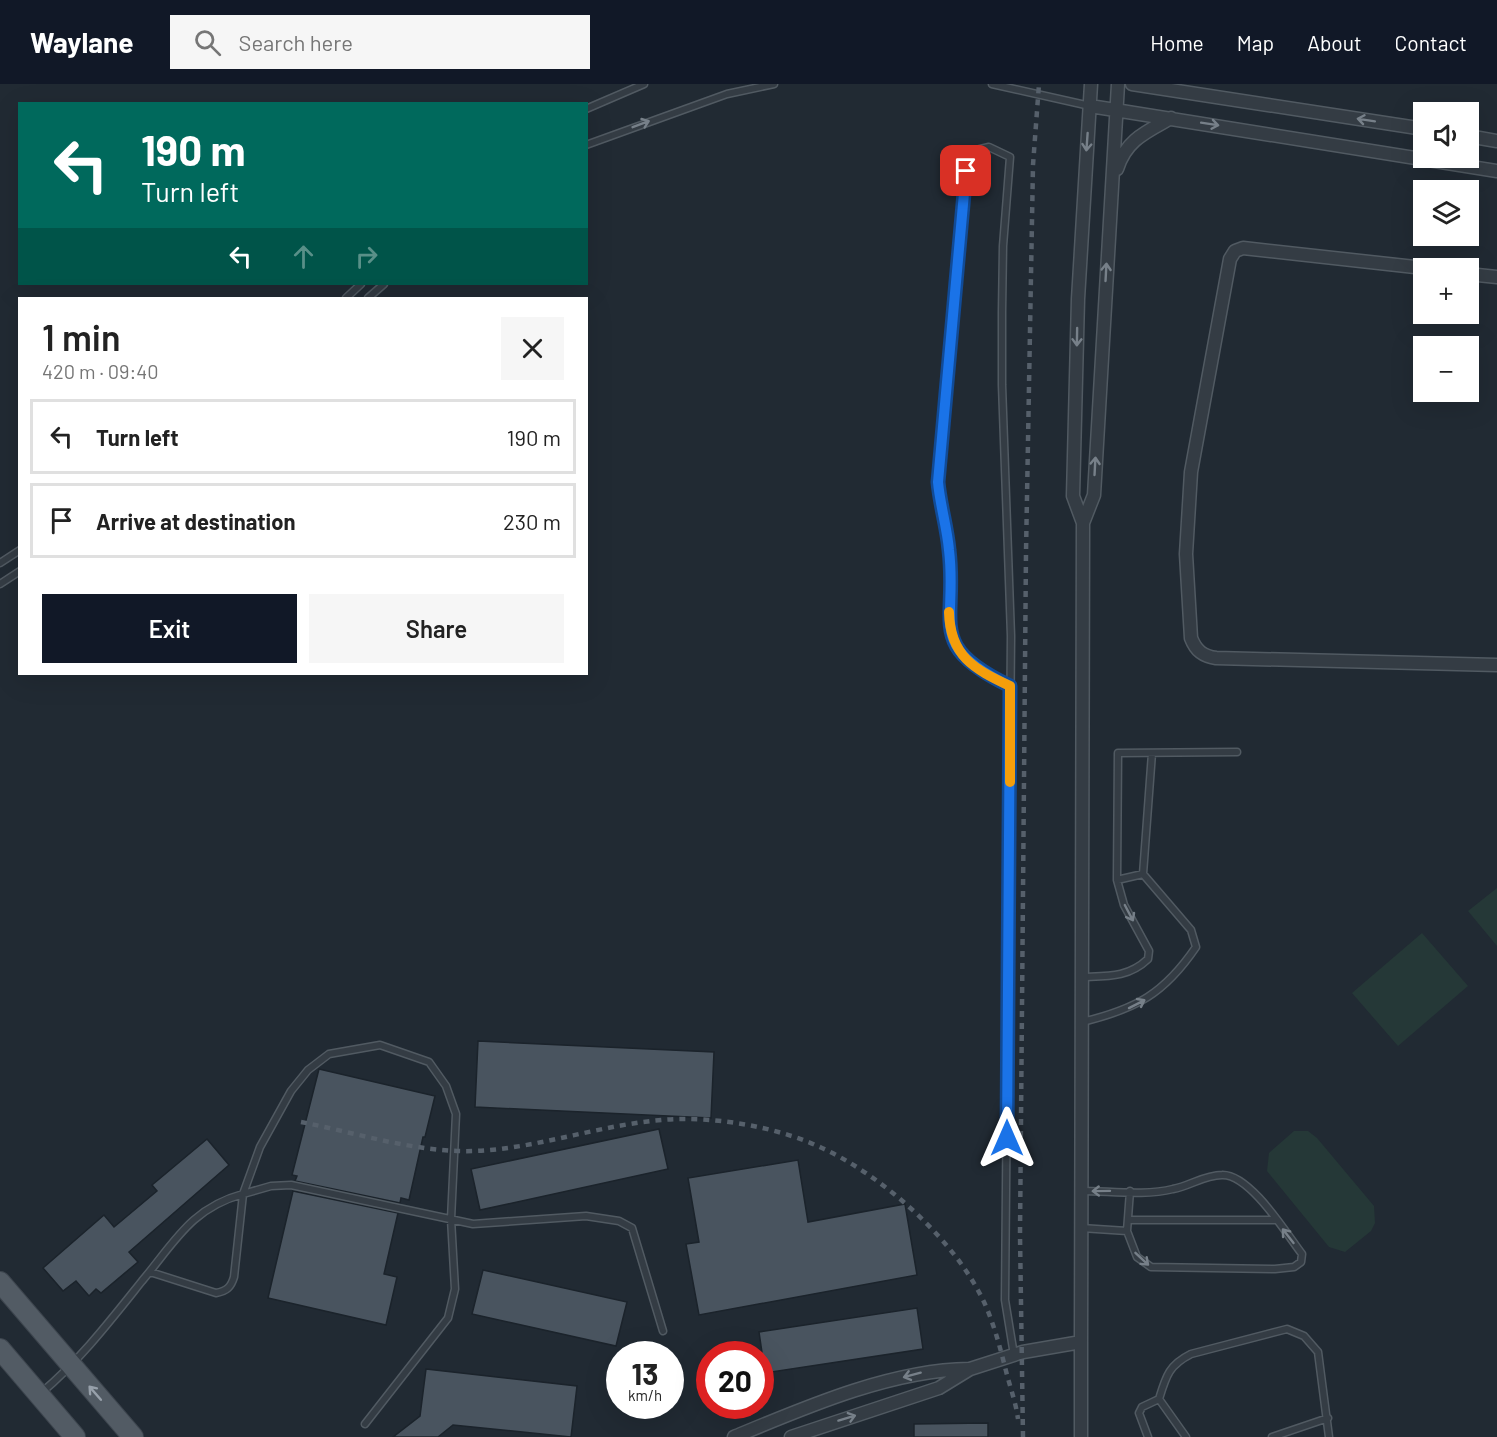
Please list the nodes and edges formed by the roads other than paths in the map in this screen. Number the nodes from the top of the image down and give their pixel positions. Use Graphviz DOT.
graph roads {
  1 [pos="644,84"];
  2 [pos="774,84"];
  3 [pos="992,84"];
  4 [pos="1091,84"];
  5 [pos="1118,84"];
  6 [pos="1132,84"];
  7 [pos="1164,87"];
  8 [pos="1090,106"];
  9 [pos="588,109"];
  10 [pos="1116,109"];
  11 [pos="1171,118"];
  12 [pos="1413,127"];
  13 [pos="1479,138"];
  14 [pos="1497,141"];
  15 [pos="588,144"];
  16 [pos="1413,155"];
  17 [pos="1479,167"];
  18 [pos="1497,171"];
  19 [pos="1110,190"];
  20 [pos="1413,267"];
  21 [pos="1479,275"];
  22 [pos="1497,277"];
  23 [pos="360,285"];
  24 [pos="383,285"];
  25 [pos="347,297"];
  26 [pos="369,297"];
  27 [pos="1083,523"];
  28 [pos="18,551"];
  29 [pos="0,563"];
  30 [pos="18,572"];
  31 [pos="0,584"];
  32 [pos="1497,665"];
  33 [pos="1010,686"];
  34 [pos="1237,752"];
  35 [pos="1152,753"];
  36 [pos="1143,874"];
  37 [pos="1117,880"];
  38 [pos="1082,977"];
  39 [pos="1081,1022"];
  40 [pos="1081,1191"];
  41 [pos="1130,1191"];
  42 [pos="243,1194"];
  43 [pos="451,1219"];
  44 [pos="1128,1220"];
  45 [pos="1275,1220"];
  46 [pos="1080,1228"];
  47 [pos="1127,1231"];
  48 [pos="150,1272"];
  49 [pos="0,1282"];
  50 [pos="663,1331"];
  51 [pos="1081,1342"];
  52 [pos="0,1349"];
  53 [pos="1014,1355"];
  54 [pos="72,1367"];
  55 [pos="970,1368"];
  56 [pos="38,1395"];
  57 [pos="1159,1399"];
  58 [pos="1328,1418"];
  59 [pos="365,1424"];
  60 [pos="75,1437"];
  61 [pos="133,1437"];
  62 [pos="734,1437"];
  63 [pos="791,1437"];
  64 [pos="1081,1437"];
  65 [pos="1148,1437"];
  66 [pos="1186,1437"];
  67 [pos="1272,1437"];
  68 [pos="1329,1437"];
  1 -- 9 [label="lane"];
  15 -- 2 [label="lane, one-way"];
  3 -- 8 [label="lane"];
  4 -- 8 [label="street"];
  5 -- 10 [label="street"];
  6 -- 7 [label="street"];
  12 -- 7 [label="street, one-way"];
  8 -- 10 [label="street"];
  8 -- 27 [label="street, one-way"];
  10 -- 11 [label="street"];
  10 -- 19 [label="street"];
  11 -- 16 [label="street, one-way"];
  11 -- 19 [label="street"];
  13 -- 14 [label="street"];
  17 -- 18 [label="street"];
  27 -- 19 [label="street, one-way"];
  20 -- 32 [label="street"];
  21 -- 22 [label="street"];
  23 -- 25 [label="lane"];
  24 -- 26 [label="lane"];
  27 -- 38 [label="street"];
  28 -- 29 [label="lane"];
  30 -- 31 [label="lane"];
  33 -- 33 [label="lane"];
  33 -- 53 [label="lane"];
  34 -- 35 [label="lane"];
  35 -- 36 [label="lane"];
  35 -- 37 [label="lane"];
  36 -- 37 [label="lane"];
  39 -- 36 [label="lane, one-way"];
  37 -- 38 [label="lane, one-way"];
  38 -- 39 [label="street"];
  39 -- 40 [label="street"];
  41 -- 40 [label="lane, one-way"];
  40 -- 46 [label="street"];
  41 -- 44 [label="lane"];
  41 -- 45 [label="lane"];
  42 -- 43 [label="lane"];
  42 -- 43 [label="lane"];
  42 -- 48 [label="lane"];
  42 -- 48 [label="lane"];
  43 -- 50 [label="lane"];
  43 -- 59 [label="lane"];
  44 -- 45 [label="lane"];
  44 -- 47 [label="lane"];
  47 -- 45 [label="lane, one-way"];
  46 -- 47 [label="lane"];
  46 -- 51 [label="street"];
  48 -- 54 [label="lane"];
  49 -- 54 [label="main road"];
  51 -- 53 [label="street"];
  51 -- 64 [label="street"];
  52 -- 56 [label="main road"];
  53 -- 55 [label="street"];
  54 -- 56 [label="lane"];
  61 -- 54 [label="main road, one-way"];
  55 -- 62 [label="street, one-way"];
  63 -- 55 [label="street, one-way"];
  56 -- 60 [label="main road"];
  57 -- 58 [label="lane"];
  57 -- 65 [label="lane"];
  57 -- 66 [label="lane"];
  58 -- 67 [label="lane"];
  58 -- 68 [label="lane"];
}
